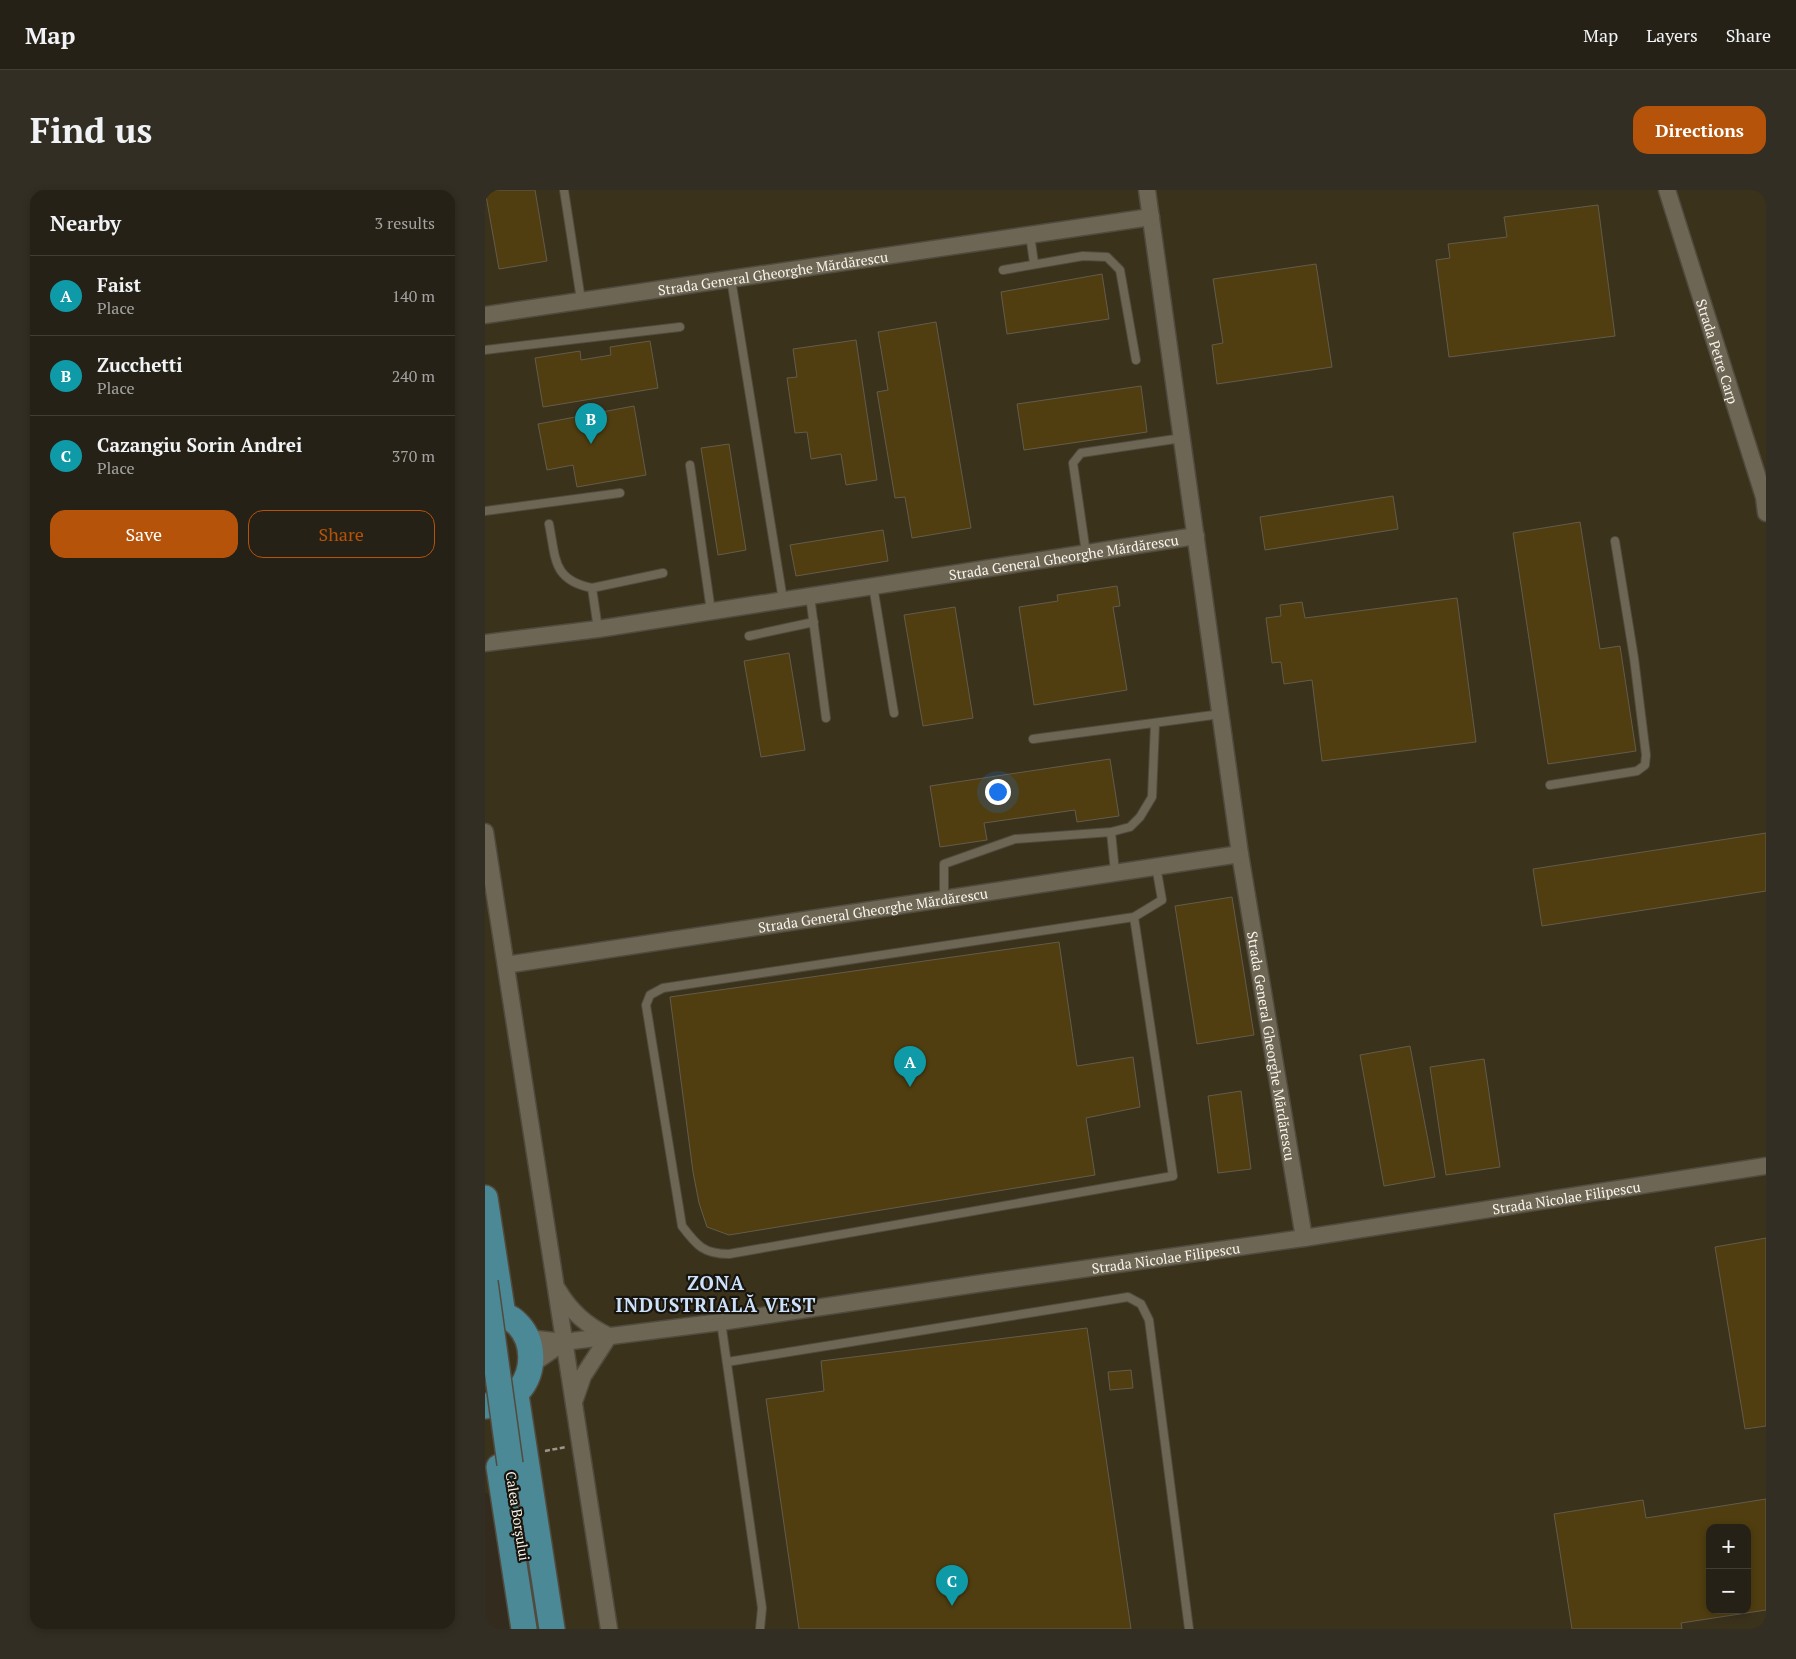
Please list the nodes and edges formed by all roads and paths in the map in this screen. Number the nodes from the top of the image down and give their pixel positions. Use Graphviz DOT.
graph roads {
  1 [pos="564,190"];
  2 [pos="1147,190"];
  3 [pos="1667,190"];
  4 [pos="1151,217"];
  5 [pos="1030,235"];
  6 [pos="1035,263"];
  7 [pos="1003,270"];
  8 [pos="731,279"];
  9 [pos="581,300"];
  10 [pos="485,315"];
  11 [pos="680,327"];
  12 [pos="485,350"];
  13 [pos="1136,360"];
  14 [pos="1182,438"];
  15 [pos="690,465"];
  16 [pos="620,493"];
  17 [pos="485,511"];
  18 [pos="1766,513"];
  19 [pos="549,524"];
  20 [pos="1196,536"];
  21 [pos="1615,541"];
  22 [pos="1086,553"];
  23 [pos="663,573"];
  24 [pos="873,586"];
  25 [pos="592,588"];
  26 [pos="811,596"];
  27 [pos="783,600"];
  28 [pos="711,611"];
  29 [pos="814,622"];
  30 [pos="598,629"];
  31 [pos="749,636"];
  32 [pos="485,643"];
  33 [pos="894,712"];
  34 [pos="1221,714"];
  35 [pos="826,718"];
  36 [pos="1155,724"];
  37 [pos="1033,739"];
  38 [pos="1550,785"];
  39 [pos="485,832"];
  40 [pos="1111,832"];
  41 [pos="1240,854"];
  42 [pos="1156,866"];
  43 [pos="1115,872"];
  44 [pos="944,897"];
  45 [pos="1134,917"];
  46 [pos="506,965"];
  47 [pos="1766,1166"];
  48 [pos="485,1198"];
  49 [pos="1304,1238"];
  50 [pos="485,1282"];
  51 [pos="555,1286"];
  52 [pos="494,1313"];
  53 [pos="721,1322"];
  54 [pos="609,1336"];
  55 [pos="527,1338"];
  56 [pos="564,1342"];
  57 [pos="727,1362"];
  58 [pos="531,1365"];
  59 [pos="485,1378"];
  60 [pos="516,1395"];
  61 [pos="574,1404"];
  62 [pos="485,1406"];
  63 [pos="498,1468"];
  64 [pos="509,1629"];
  65 [pos="524,1629"];
  66 [pos="536,1629"];
  67 [pos="552,1629"];
  68 [pos="609,1629"];
  69 [pos="760,1629"];
  70 [pos="1189,1629"];
  1 -- 9 [label="lane"];
  2 -- 4 [label="street, Strada General Gheorghe Mărdărescu"];
  3 -- 18 [label="street, Strada Petre Carp"];
  4 -- 5 [label="street, Strada General Gheorghe Mărdărescu"];
  4 -- 14 [label="street, Strada General Gheorghe Mărdărescu"];
  5 -- 6 [label="lane"];
  5 -- 8 [label="street, Strada General Gheorghe Mărdărescu"];
  6 -- 7 [label="lane"];
  6 -- 13 [label="lane"];
  8 -- 9 [label="street, Strada General Gheorghe Mărdărescu"];
  8 -- 27 [label="lane"];
  9 -- 10 [label="street, Strada General Gheorghe Mărdărescu"];
  11 -- 12 [label="lane"];
  14 -- 20 [label="street, Strada General Gheorghe Mărdărescu"];
  14 -- 22 [label="lane"];
  15 -- 28 [label="lane"];
  16 -- 17 [label="lane"];
  19 -- 25 [label="lane"];
  20 -- 22 [label="street, Strada General Gheorghe Mărdărescu"];
  20 -- 34 [label="street, Strada General Gheorghe Mărdărescu"];
  21 -- 38 [label="lane"];
  22 -- 24 [label="street, Strada General Gheorghe Mărdărescu"];
  23 -- 25 [label="lane"];
  24 -- 26 [label="street, Strada General Gheorghe Mărdărescu"];
  24 -- 33 [label="lane"];
  25 -- 30 [label="lane"];
  26 -- 27 [label="street, Strada General Gheorghe Mărdărescu"];
  26 -- 29 [label="lane"];
  27 -- 28 [label="street, Strada General Gheorghe Mărdărescu"];
  28 -- 30 [label="street, Strada General Gheorghe Mărdărescu"];
  29 -- 31 [label="lane"];
  29 -- 35 [label="lane"];
  30 -- 32 [label="street, Strada General Gheorghe Mărdărescu"];
  34 -- 36 [label="lane"];
  34 -- 41 [label="street, Strada General Gheorghe Mărdărescu"];
  36 -- 37 [label="lane"];
  36 -- 40 [label="lane"];
  39 -- 46 [label="street"];
  40 -- 43 [label="lane"];
  40 -- 44 [label="lane"];
  41 -- 42 [label="street, Strada General Gheorghe Mărdărescu"];
  41 -- 49 [label="street, Strada General Gheorghe Mărdărescu"];
  42 -- 43 [label="street, Strada General Gheorghe Mărdărescu"];
  42 -- 45 [label="lane"];
  43 -- 44 [label="street, Strada General Gheorghe Mărdărescu"];
  44 -- 46 [label="street, Strada General Gheorghe Mărdărescu"];
  45 -- 45 [label="lane"];
  46 -- 51 [label="street"];
  47 -- 49 [label="street, Strada Nicolae Filipescu"];
  48 -- 52 [label="main road"];
  49 -- 53 [label="street, Strada Nicolae Filipescu"];
  50 -- 63 [label="main road, Calea Borșului, bridge"];
  51 -- 54 [label="street"];
  51 -- 56 [label="street"];
  52 -- 55 [label="main road"];
  53 -- 54 [label="street, Strada Nicolae Filipescu"];
  53 -- 57 [label="lane"];
  54 -- 56 [label="street, Strada Nicolae Filipescu"];
  54 -- 61 [label="street"];
  55 -- 56 [label="street, Strada Nicolae Filipescu"];
  55 -- 58 [label="main road"];
  56 -- 58 [label="street, Strada Nicolae Filipescu"];
  56 -- 61 [label="street"];
  57 -- 69 [label="lane"];
  57 -- 70 [label="lane"];
  58 -- 60 [label="main road"];
  59 -- 63 [label="main road, Calea Borșului"];
  60 -- 62 [label="main road"];
  60 -- 67 [label="main road"];
  61 -- 68 [label="street"];
  63 -- 64 [label="main road"];
  63 -- 65 [label="main road, Calea Borșului"];
  63 -- 66 [label="main road, Calea Borșului"];
}
